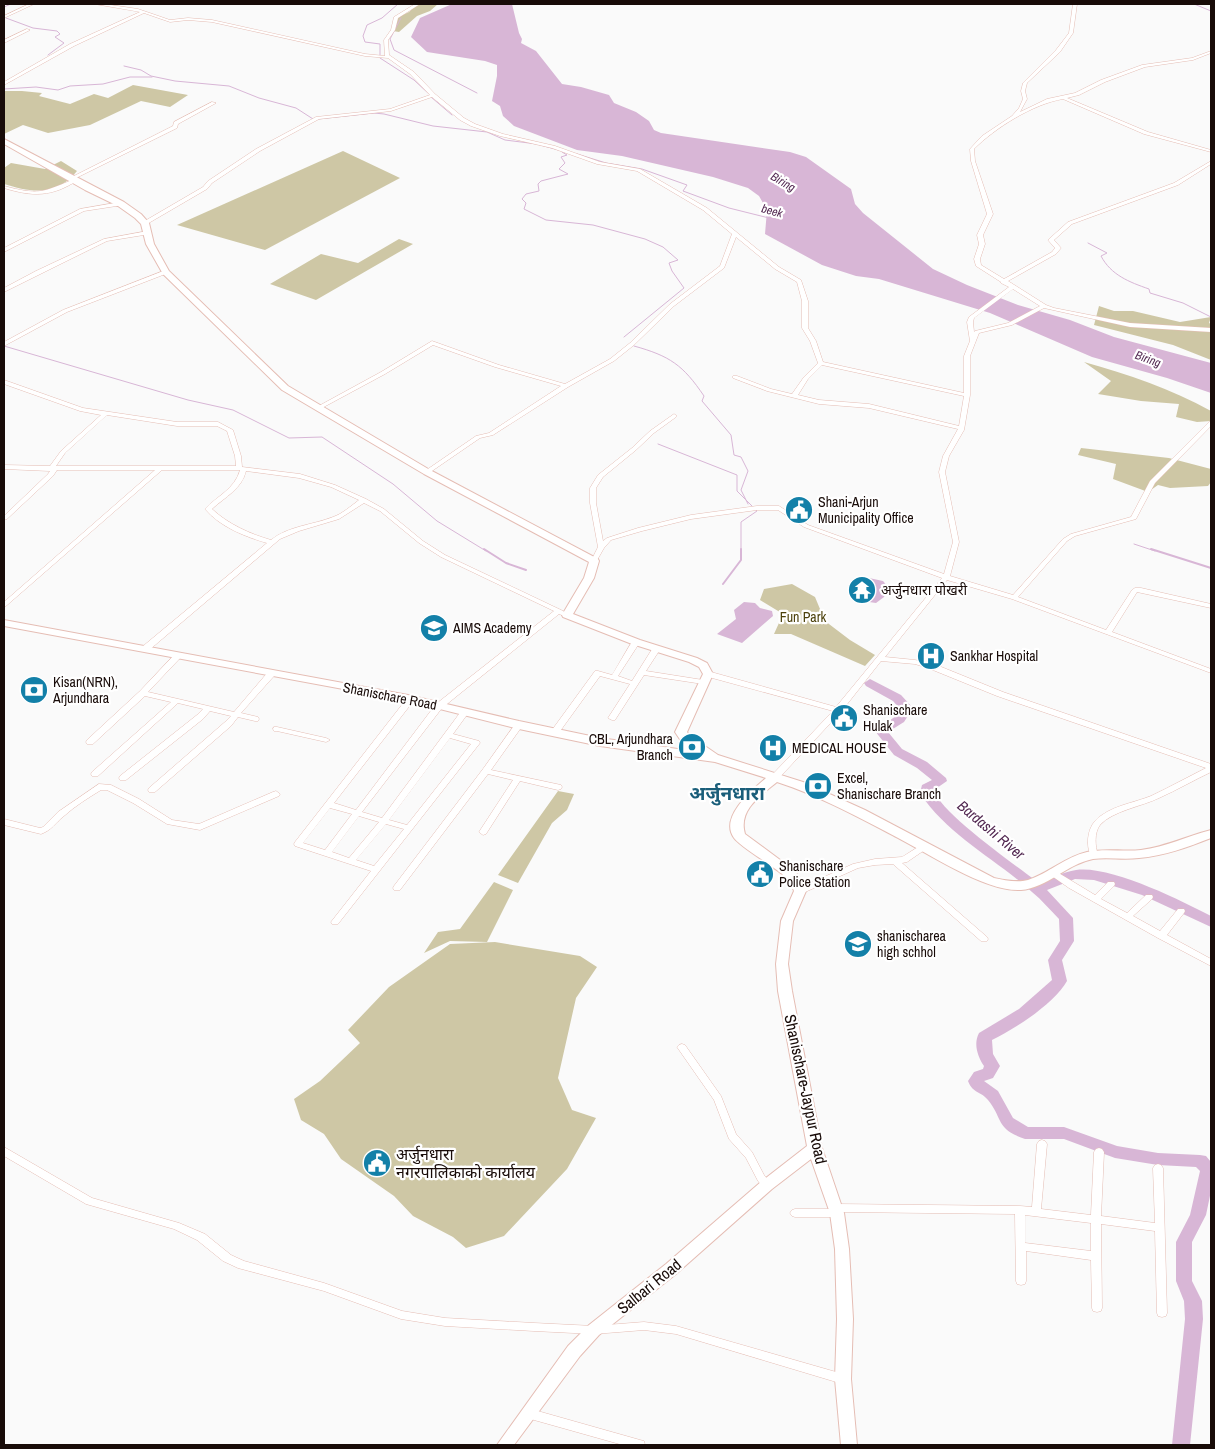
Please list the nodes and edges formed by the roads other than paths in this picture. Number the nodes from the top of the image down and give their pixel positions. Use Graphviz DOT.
graph roads {
  1 [pos="32,4"];
  2 [pos="97,4"];
  3 [pos="418,4"];
  4 [pos="1075,4"];
  5 [pos="144,12"];
  6 [pos="4,17"];
  7 [pos="28,30"];
  8 [pos="4,42"];
  9 [pos="1211,52"];
  10 [pos="388,57"];
  11 [pos="4,84"];
  12 [pos="432,95"];
  13 [pos="1062,98"];
  14 [pos="214,103"];
  15 [pos="1022,105"];
  16 [pos="1035,108"];
  17 [pos="1014,117"];
  18 [pos="4,141"];
  19 [pos="1211,151"];
  20 [pos="1211,162"];
  21 [pos="74,179"];
  22 [pos="4,187"];
  23 [pos="121,204"];
  24 [pos="146,228"];
  25 [pos="735,234"];
  26 [pos="4,250"];
  27 [pos="166,272"];
  28 [pos="1003,282"];
  29 [pos="1013,287"];
  30 [pos="4,290"];
  31 [pos="1041,307"];
  32 [pos="1211,330"];
  33 [pos="972,342"];
  34 [pos="4,344"];
  35 [pos="821,363"];
  36 [pos="735,377"];
  37 [pos="4,382"];
  38 [pos="566,386"];
  39 [pos="794,396"];
  40 [pos="967,396"];
  41 [pos="318,408"];
  42 [pos="105,414"];
  43 [pos="674,416"];
  44 [pos="1211,423"];
  45 [pos="961,428"];
  46 [pos="4,467"];
  47 [pos="242,468"];
  48 [pos="52,469"];
  49 [pos="160,469"];
  50 [pos="427,472"];
  51 [pos="364,500"];
  52 [pos="5,518"];
  53 [pos="273,543"];
  54 [pos="601,547"];
  55 [pos="594,561"];
  56 [pos="946,578"];
  57 [pos="1014,598"];
  58 [pos="4,605"];
  59 [pos="1211,606"];
  60 [pos="563,613"];
  61 [pos="4,623"];
  62 [pos="1108,633"];
  63 [pos="636,642"];
  64 [pos="657,648"];
  65 [pos="145,649"];
  66 [pos="179,655"];
  67 [pos="880,659"];
  68 [pos="1211,671"];
  69 [pos="641,672"];
  70 [pos="271,674"];
  71 [pos="613,678"];
  72 [pos="706,678"];
  73 [pos="633,683"];
  74 [pos="143,693"];
  75 [pos="412,699"];
  76 [pos="176,701"];
  77 [pos="439,706"];
  78 [pos="208,708"];
  79 [pos="838,710"];
  80 [pos="465,712"];
  81 [pos="237,715"];
  82 [pos="612,718"];
  83 [pos="255,719"];
  84 [pos="518,725"];
  85 [pos="277,729"];
  86 [pos="555,732"];
  87 [pos="448,735"];
  88 [pos="326,740"];
  89 [pos="90,742"];
  90 [pos="716,758"];
  91 [pos="1211,768"];
  92 [pos="486,771"];
  93 [pos="94,774"];
  94 [pos="775,777"];
  95 [pos="123,778"];
  96 [pos="518,778"];
  97 [pos="558,787"];
  98 [pos="152,790"];
  99 [pos="276,794"];
  100 [pos="330,805"];
  101 [pos="358,813"];
  102 [pos="384,821"];
  103 [pos="4,822"];
  104 [pos="409,828"];
  105 [pos="482,832"];
  106 [pos="1211,834"];
  107 [pos="923,847"];
  108 [pos="326,854"];
  109 [pos="1094,855"];
  110 [pos="895,861"];
  111 [pos="350,862"];
  112 [pos="376,870"];
  113 [pos="1059,877"];
  114 [pos="1110,884"];
  115 [pos="397,888"];
  116 [pos="800,892"];
  117 [pos="1148,896"];
  118 [pos="1096,899"];
  119 [pos="1181,911"];
  120 [pos="1127,917"];
  121 [pos="335,922"];
  122 [pos="1161,936"];
  123 [pos="984,939"];
  124 [pos="1211,963"];
  125 [pos="682,1047"];
  126 [pos="1042,1144"];
  127 [pos="815,1148"];
  128 [pos="4,1151"];
  129 [pos="1099,1152"];
  130 [pos="1158,1168"];
  131 [pos="767,1185"];
  132 [pos="837,1210"];
  133 [pos="1020,1210"];
  134 [pos="1036,1212"];
  135 [pos="795,1214"];
  136 [pos="1096,1220"];
  137 [pos="1160,1228"];
  138 [pos="1020,1246"];
  139 [pos="1096,1256"];
  140 [pos="1021,1281"];
  141 [pos="1097,1308"];
  142 [pos="1162,1314"];
  143 [pos="594,1330"];
  144 [pos="843,1379"];
  145 [pos="528,1413"];
  146 [pos="504,1445"];
  147 [pos="640,1445"];
  148 [pos="848,1445"];
  1 -- 6 [label="street"];
  2 -- 5 [label="street"];
  3 -- 10 [label="street"];
  4 -- 15 [label="street"];
  5 -- 10 [label="street"];
  5 -- 11 [label="street"];
  7 -- 8 [label="street"];
  9 -- 13 [label="street"];
  10 -- 12 [label="street"];
  12 -- 24 [label="street"];
  12 -- 25 [label="street"];
  13 -- 16 [label="street"];
  13 -- 19 [label="street"];
  14 -- 21 [label="street"];
  15 -- 16 [label="street"];
  15 -- 17 [label="street"];
  16 -- 17 [label="street"];
  17 -- 28 [label="street"];
  18 -- 21 [label="street"];
  20 -- 28 [label="street"];
  21 -- 22 [label="street"];
  21 -- 23 [label="street"];
  23 -- 24 [label="street"];
  23 -- 26 [label="street"];
  24 -- 27 [label="street"];
  24 -- 30 [label="street"];
  25 -- 35 [label="street"];
  25 -- 38 [label="street"];
  27 -- 34 [label="street"];
  27 -- 41 [label="street"];
  28 -- 29 [label="street"];
  29 -- 31 [label="street"];
  29 -- 33 [label="street"];
  31 -- 32 [label="street"];
  31 -- 33 [label="street"];
  33 -- 40 [label="street"];
  35 -- 39 [label="street"];
  35 -- 40 [label="street"];
  36 -- 39 [label="street"];
  37 -- 42 [label="street"];
  38 -- 41 [label="street"];
  38 -- 50 [label="street"];
  39 -- 45 [label="street"];
  40 -- 45 [label="street"];
  41 -- 50 [label="street"];
  42 -- 47 [label="street"];
  42 -- 48 [label="street"];
  43 -- 54 [label="street"];
  44 -- 57 [label="street"];
  45 -- 56 [label="street"];
  46 -- 48 [label="street"];
  47 -- 49 [label="street"];
  47 -- 51 [label="street"];
  47 -- 53 [label="street"];
  48 -- 49 [label="street"];
  48 -- 52 [label="street"];
  49 -- 58 [label="street"];
  50 -- 55 [label="street"];
  51 -- 53 [label="street"];
  51 -- 60 [label="street"];
  53 -- 65 [label="street"];
  54 -- 55 [label="street"];
  54 -- 56 [label="street"];
  55 -- 60 [label="street"];
  56 -- 57 [label="street"];
  56 -- 67 [label="street"];
  57 -- 62 [label="street"];
  59 -- 62 [label="street"];
  60 -- 63 [label="street"];
  60 -- 77 [label="street"];
  61 -- 65 [label="street, Shanischare Road"];
  62 -- 68 [label="street"];
  63 -- 64 [label="street"];
  63 -- 71 [label="street"];
  64 -- 69 [label="street"];
  64 -- 72 [label="street"];
  65 -- 66 [label="street, Shanischare Road"];
  66 -- 70 [label="street, Shanischare Road"];
  66 -- 74 [label="street"];
  67 -- 79 [label="street"];
  67 -- 91 [label="street"];
  69 -- 72 [label="street"];
  69 -- 73 [label="street"];
  70 -- 75 [label="street, Shanischare Road"];
  70 -- 81 [label="street"];
  71 -- 73 [label="street"];
  71 -- 86 [label="street"];
  72 -- 79 [label="street"];
  72 -- 90 [label="street"];
  73 -- 82 [label="street"];
  74 -- 76 [label="street"];
  74 -- 89 [label="street"];
  75 -- 77 [label="street, Shanischare Road"];
  75 -- 100 [label="street"];
  76 -- 78 [label="street"];
  76 -- 93 [label="street"];
  77 -- 80 [label="street, Shanischare Road"];
  77 -- 101 [label="street"];
  78 -- 81 [label="street"];
  78 -- 95 [label="street"];
  79 -- 94 [label="street"];
  80 -- 84 [label="street, Shanischare Road"];
  80 -- 87 [label="street"];
  81 -- 83 [label="street"];
  81 -- 98 [label="street"];
  84 -- 86 [label="street, Shanischare Road"];
  84 -- 92 [label="street"];
  85 -- 88 [label="street"];
  86 -- 90 [label="street, Shanischare Road"];
  87 -- 102 [label="street"];
  87 -- 104 [label="street"];
  90 -- 94 [label="street, Shanischare Road"];
  91 -- 109 [label="street"];
  92 -- 96 [label="street"];
  92 -- 115 [label="street"];
  94 -- 107 [label="street, Shanischare Road"];
  94 -- 116 [label="street"];
  96 -- 97 [label="street"];
  96 -- 105 [label="street"];
  99 -- 103 [label="street"];
  100 -- 101 [label="street"];
  100 -- 108 [label="street"];
  101 -- 102 [label="street"];
  101 -- 108 [label="street"];
  102 -- 104 [label="street"];
  102 -- 111 [label="street"];
  104 -- 112 [label="street"];
  106 -- 109 [label="street"];
  107 -- 110 [label="street"];
  107 -- 113 [label="street, Shanischare Road"];
  108 -- 111 [label="street"];
  109 -- 113 [label="street, Shanischare Road"];
  110 -- 116 [label="street"];
  110 -- 123 [label="street"];
  111 -- 112 [label="street"];
  112 -- 121 [label="street"];
  113 -- 118 [label="street"];
  114 -- 118 [label="street"];
  116 -- 127 [label="street, Shanischare-Jaypur Road"];
  117 -- 120 [label="street"];
  118 -- 120 [label="street"];
  119 -- 122 [label="street"];
  120 -- 122 [label="street"];
  122 -- 124 [label="street"];
  125 -- 131 [label="street"];
  126 -- 134 [label="street"];
  127 -- 131 [label="street, Salbari Road"];
  127 -- 132 [label="street, Shanischare-Jaypur Road"];
  128 -- 143 [label="street"];
  129 -- 136 [label="street"];
  130 -- 137 [label="street"];
  131 -- 143 [label="street, Salbari Road"];
  132 -- 133 [label="street"];
  132 -- 135 [label="street"];
  132 -- 144 [label="street, Shanischare-Jaypur Road"];
  133 -- 134 [label="street"];
  133 -- 138 [label="street"];
  134 -- 136 [label="street"];
  136 -- 137 [label="street"];
  136 -- 139 [label="street"];
  137 -- 142 [label="street"];
  138 -- 139 [label="street"];
  138 -- 140 [label="street"];
  139 -- 141 [label="street"];
  143 -- 144 [label="street"];
  143 -- 145 [label="street, Salbari Road"];
  144 -- 148 [label="street, Shanischare-Jaypur Road"];
  145 -- 146 [label="street, Salbari Road"];
  145 -- 147 [label="street"];
}
